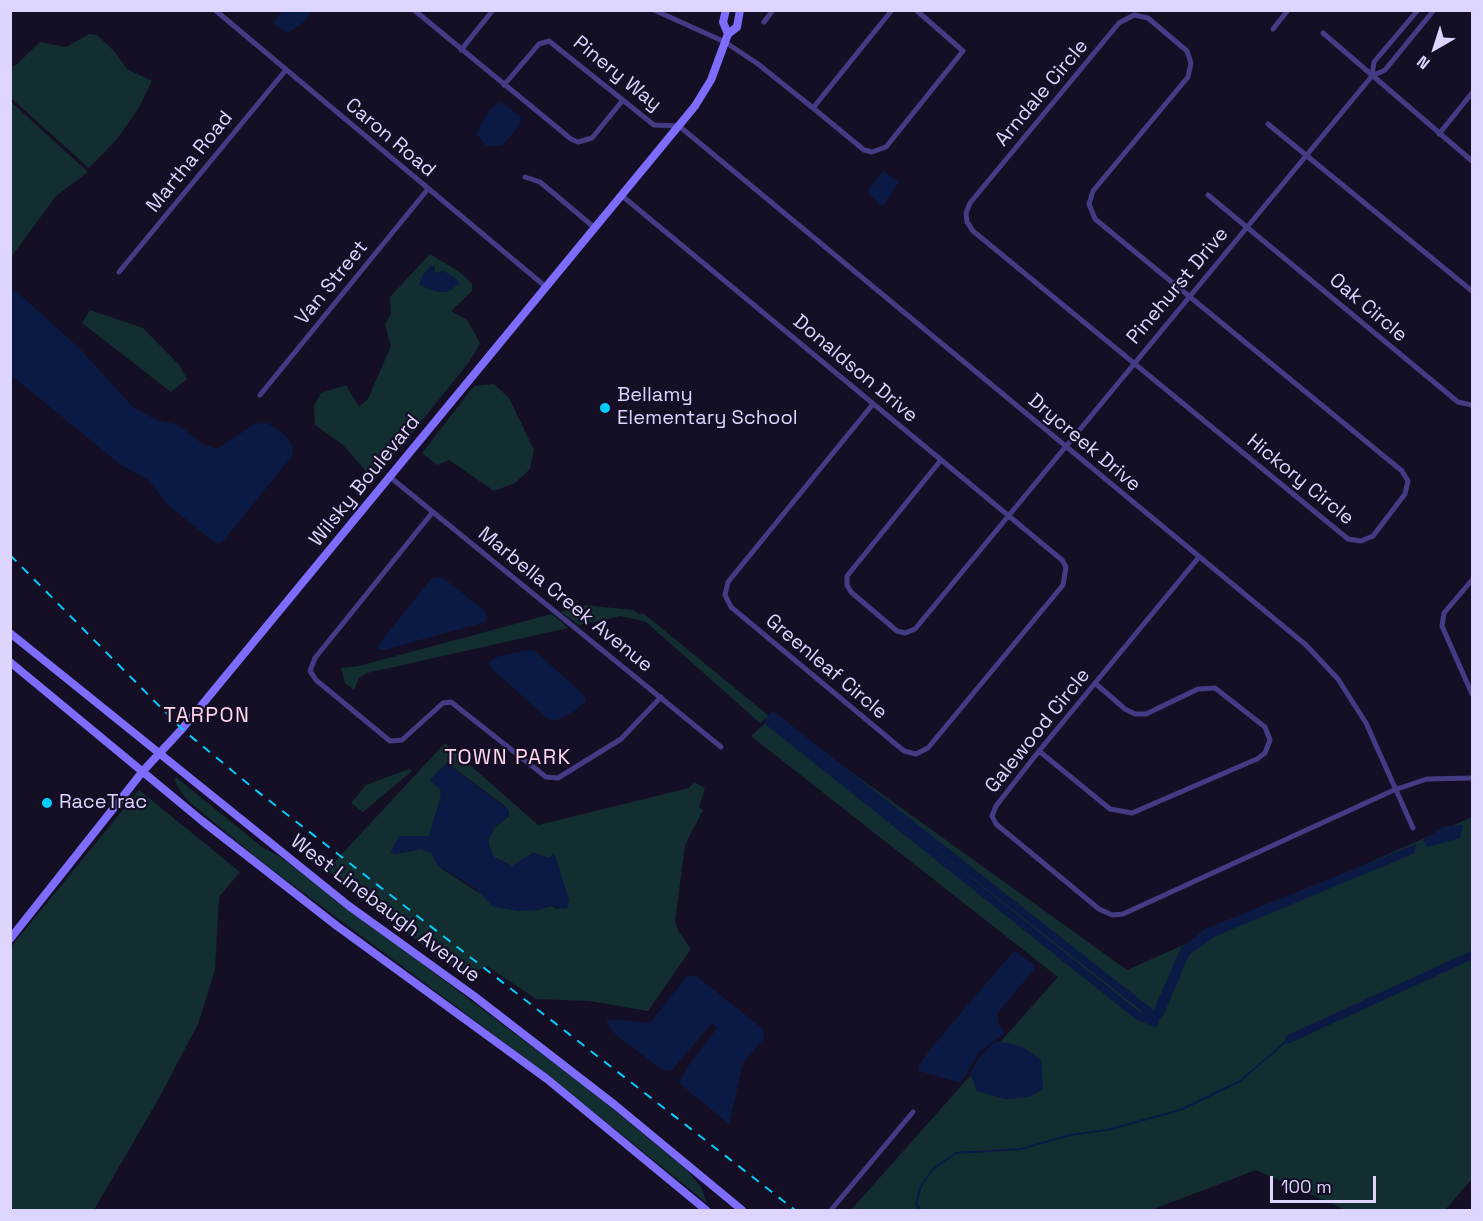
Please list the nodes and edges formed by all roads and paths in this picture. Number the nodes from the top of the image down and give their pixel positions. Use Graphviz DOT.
graph roads {
  1 [pos="215,10"];
  2 [pos="414,10"];
  3 [pos="493,10"];
  4 [pos="654,10"];
  5 [pos="726,10"];
  6 [pos="740,10"];
  7 [pos="773,10"];
  8 [pos="892,10"];
  9 [pos="916,10"];
  10 [pos="1288,10"];
  11 [pos="1407,10"];
  12 [pos="1418,10"];
  13 [pos="1434,10"];
  14 [pos="671,14"];
  15 [pos="1413,16"];
  16 [pos="764,22"];
  17 [pos="1273,29"];
  18 [pos="1323,33"];
  19 [pos="726,38"];
  20 [pos="461,50"];
  21 [pos="285,70"];
  22 [pos="1372,76"];
  23 [pos="504,85"];
  24 [pos="1473,93"];
  25 [pos="623,100"];
  26 [pos="813,108"];
  27 [pos="1268,123"];
  28 [pos="679,126"];
  29 [pos="1439,134"];
  30 [pos="1307,155"];
  31 [pos="1473,161"];
  32 [pos="525,177"];
  33 [pos="428,189"];
  34 [pos="621,195"];
  35 [pos="1208,195"];
  36 [pos="1247,227"];
  37 [pos="595,228"];
  38 [pos="119,272"];
  39 [pos="546,287"];
  40 [pos="1473,291"];
  41 [pos="1190,296"];
  42 [pos="1134,363"];
  43 [pos="260,395"];
  44 [pos="873,404"];
  45 [pos="1473,405"];
  46 [pos="1065,446"];
  47 [pos="941,460"];
  48 [pos="390,477"];
  49 [pos="432,513"];
  50 [pos="1008,515"];
  51 [pos="1199,557"];
  52 [pos="1066,567"];
  53 [pos="1473,580"];
  54 [pos="10,633"];
  55 [pos="10,662"];
  56 [pos="1095,683"];
  57 [pos="1473,694"];
  58 [pos="660,696"];
  59 [pos="720,747"];
  60 [pos="1039,751"];
  61 [pos="159,754"];
  62 [pos="144,771"];
  63 [pos="1473,778"];
  64 [pos="1394,790"];
  65 [pos="1413,828"];
  66 [pos="10,939"];
  67 [pos="913,1112"];
  68 [pos="732,1202"];
  69 [pos="706,1210"];
  70 [pos="725,1210"];
  71 [pos="742,1210"];
  72 [pos="831,1210"];
  1 -- 21 [label="street, Caron Road"];
  2 -- 20 [label="street"];
  3 -- 20 [label="street"];
  4 -- 14 [label="street"];
  5 -- 19 [label="main road"];
  6 -- 19 [label="main road, Wilsky Boulevard"];
  7 -- 16 [label="street"];
  8 -- 26 [label="street"];
  9 -- 26 [label="street"];
  10 -- 17 [label="street"];
  11 -- 15 [label="street"];
  12 -- 15 [label="street, Pinehurst Drive"];
  13 -- 22 [label="street, Pinehurst Drive"];
  14 -- 19 [label="street"];
  15 -- 22 [label="street, Pinehurst Drive"];
  18 -- 22 [label="street"];
  19 -- 26 [label="street"];
  19 -- 28 [label="main road, Wilsky Boulevard"];
  20 -- 23 [label="street"];
  21 -- 33 [label="street, Caron Road"];
  21 -- 38 [label="street, Martha Road"];
  22 -- 29 [label="street"];
  22 -- 30 [label="street, Pinehurst Drive"];
  23 -- 25 [label="street"];
  23 -- 25 [label="street, Pinery Way"];
  24 -- 29 [label="street"];
  25 -- 28 [label="street, Pinery Way"];
  27 -- 30 [label="street"];
  28 -- 34 [label="main road, Wilsky Boulevard"];
  28 -- 46 [label="street, Drycreek Drive"];
  29 -- 31 [label="street"];
  30 -- 36 [label="street, Pinehurst Drive"];
  30 -- 40 [label="street"];
  32 -- 37 [label="street"];
  33 -- 39 [label="street, Caron Road"];
  33 -- 43 [label="street, Van Street"];
  34 -- 37 [label="main road, Wilsky Boulevard"];
  34 -- 44 [label="street, Donaldson Drive"];
  35 -- 36 [label="street, Oak Circle"];
  36 -- 41 [label="street, Pinehurst Drive"];
  36 -- 45 [label="street, Oak Circle"];
  37 -- 39 [label="main road, Wilsky Boulevard"];
  39 -- 48 [label="main road, Wilsky Boulevard"];
  41 -- 42 [label="street, Pinehurst Drive"];
  41 -- 42 [label="street, Hickory Circle"];
  41 -- 42 [label="street, Arndale Circle"];
  42 -- 46 [label="street, Pinehurst Drive"];
  44 -- 47 [label="street, Donaldson Drive"];
  44 -- 52 [label="street, Greenleaf Circle"];
  46 -- 50 [label="street, Pinehurst Drive"];
  46 -- 51 [label="street, Drycreek Drive"];
  47 -- 50 [label="street, Donaldson Drive"];
  47 -- 50 [label="street, Pinehurst Drive"];
  48 -- 49 [label="street, Marbella Creek Avenue"];
  48 -- 61 [label="main road, Wilsky Boulevard"];
  49 -- 58 [label="street, Marbella Creek Avenue"];
  49 -- 58 [label="street"];
  50 -- 52 [label="street, Donaldson Drive"];
  51 -- 56 [label="street, Galewood Circle"];
  51 -- 64 [label="street, Drycreek Drive"];
  53 -- 57 [label="street"];
  54 -- 61 [label="main road, West Linebaugh Avenue"];
  55 -- 62 [label="main road, West Linebaugh Avenue"];
  56 -- 60 [label="street, Galewood Circle"];
  56 -- 60 [label="street"];
  58 -- 59 [label="street, Marbella Creek Avenue"];
  60 -- 64 [label="street, Galewood Circle"];
  61 -- 62 [label="main road, Wilsky Boulevard"];
  61 -- 68 [label="main road, West Linebaugh Avenue"];
  62 -- 66 [label="main road, Wilsky Boulevard"];
  62 -- 69 [label="main road, West Linebaugh Avenue"];
  63 -- 64 [label="street"];
  64 -- 65 [label="street, Drycreek Drive"];
  67 -- 72 [label="street"];
  68 -- 70 [label="main road"];
  68 -- 71 [label="main road, West Linebaugh Avenue"];
}
